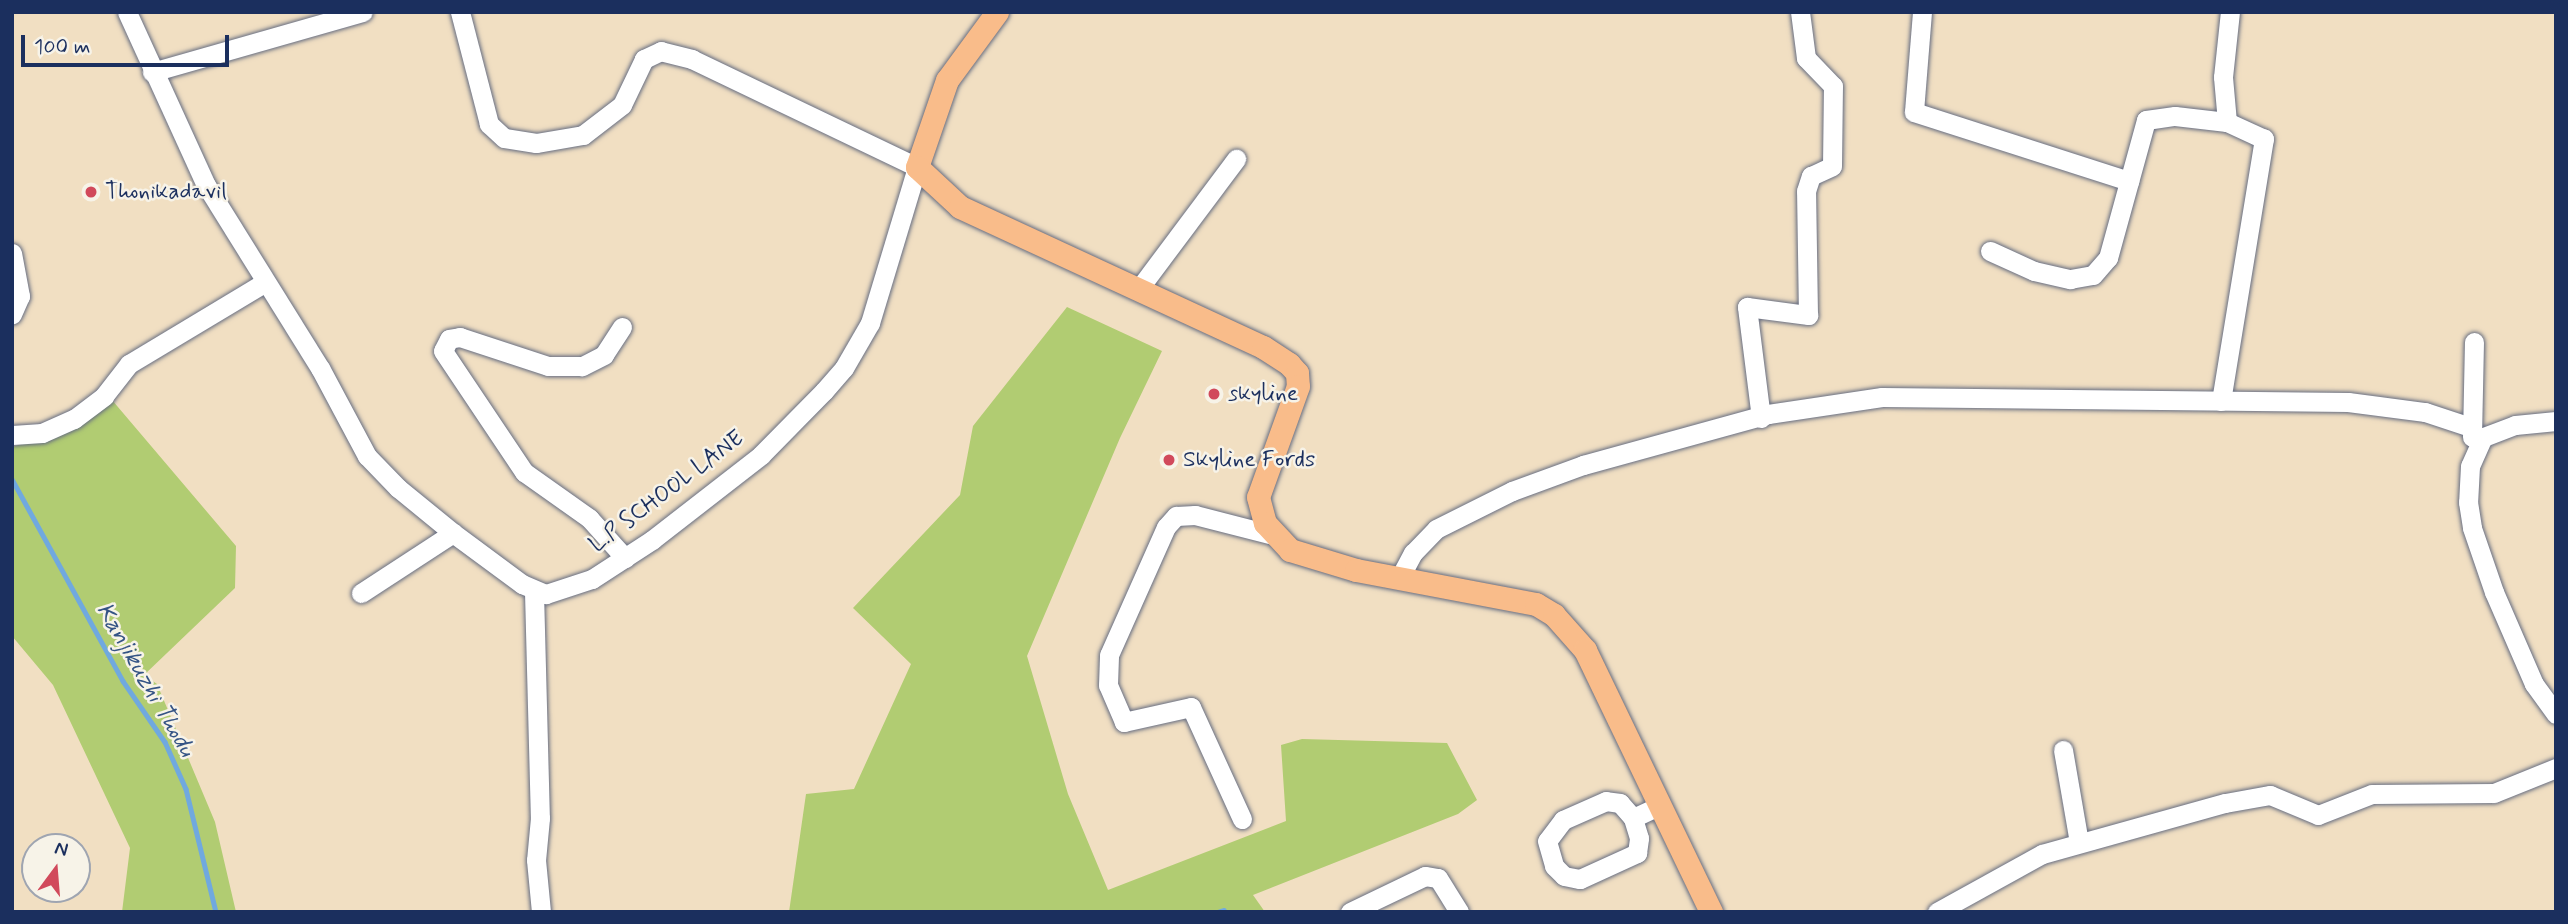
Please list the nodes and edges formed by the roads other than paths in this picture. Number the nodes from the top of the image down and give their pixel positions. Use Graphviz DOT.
graph roads {
  1 [pos="127,12"];
  2 [pos="363,12"];
  3 [pos="460,12"];
  4 [pos="997,12"];
  5 [pos="1800,12"];
  6 [pos="1922,12"];
  7 [pos="2230,12"];
  8 [pos="152,72"];
  9 [pos="2227,122"];
  10 [pos="1236,159"];
  11 [pos="917,167"];
  12 [pos="2129,181"];
  13 [pos="1990,251"];
  14 [pos="12,253"];
  15 [pos="264,283"];
  16 [pos="1138,290"];
  17 [pos="12,314"];
  18 [pos="622,327"];
  19 [pos="2474,342"];
  20 [pos="2221,401"];
  21 [pos="1761,418"];
  22 [pos="2556,421"];
  23 [pos="2470,427"];
  24 [pos="12,435"];
  25 [pos="2475,448"];
  26 [pos="453,533"];
  27 [pos="1277,536"];
  28 [pos="625,558"];
  29 [pos="1399,579"];
  30 [pos="534,592"];
  31 [pos="361,593"];
  32 [pos="2556,714"];
  33 [pos="2063,750"];
  34 [pos="2556,768"];
  35 [pos="1657,807"];
  36 [pos="1633,818"];
  37 [pos="1242,819"];
  38 [pos="2079,843"];
  39 [pos="1710,911"];
  40 [pos="541,912"];
  41 [pos="1350,912"];
  42 [pos="1459,912"];
  43 [pos="1937,912"];
  1 -- 8 [label="street"];
  2 -- 8 [label="street"];
  3 -- 11 [label="street"];
  4 -- 11 [label="main road"];
  5 -- 21 [label="street"];
  6 -- 12 [label="street"];
  7 -- 9 [label="street"];
  8 -- 15 [label="street"];
  9 -- 12 [label="street"];
  9 -- 20 [label="street"];
  10 -- 16 [label="street"];
  11 -- 16 [label="main road"];
  11 -- 28 [label="street, L.P SCHOOL LANE"];
  12 -- 13 [label="street"];
  14 -- 17 [label="street"];
  15 -- 24 [label="street"];
  15 -- 26 [label="street"];
  16 -- 27 [label="main road"];
  18 -- 28 [label="street"];
  19 -- 23 [label="street"];
  20 -- 21 [label="street"];
  20 -- 23 [label="street"];
  21 -- 29 [label="street"];
  22 -- 25 [label="street"];
  23 -- 25 [label="street"];
  25 -- 32 [label="street"];
  26 -- 30 [label="street"];
  26 -- 31 [label="street"];
  27 -- 29 [label="main road"];
  27 -- 37 [label="street"];
  28 -- 30 [label="street, L.P SCHOOL LANE"];
  29 -- 35 [label="main road"];
  30 -- 40 [label="street"];
  33 -- 38 [label="street"];
  34 -- 38 [label="street"];
  35 -- 36 [label="street"];
  35 -- 39 [label="main road"];
  36 -- 36 [label="street"];
  38 -- 43 [label="street"];
  41 -- 42 [label="street"];
}
